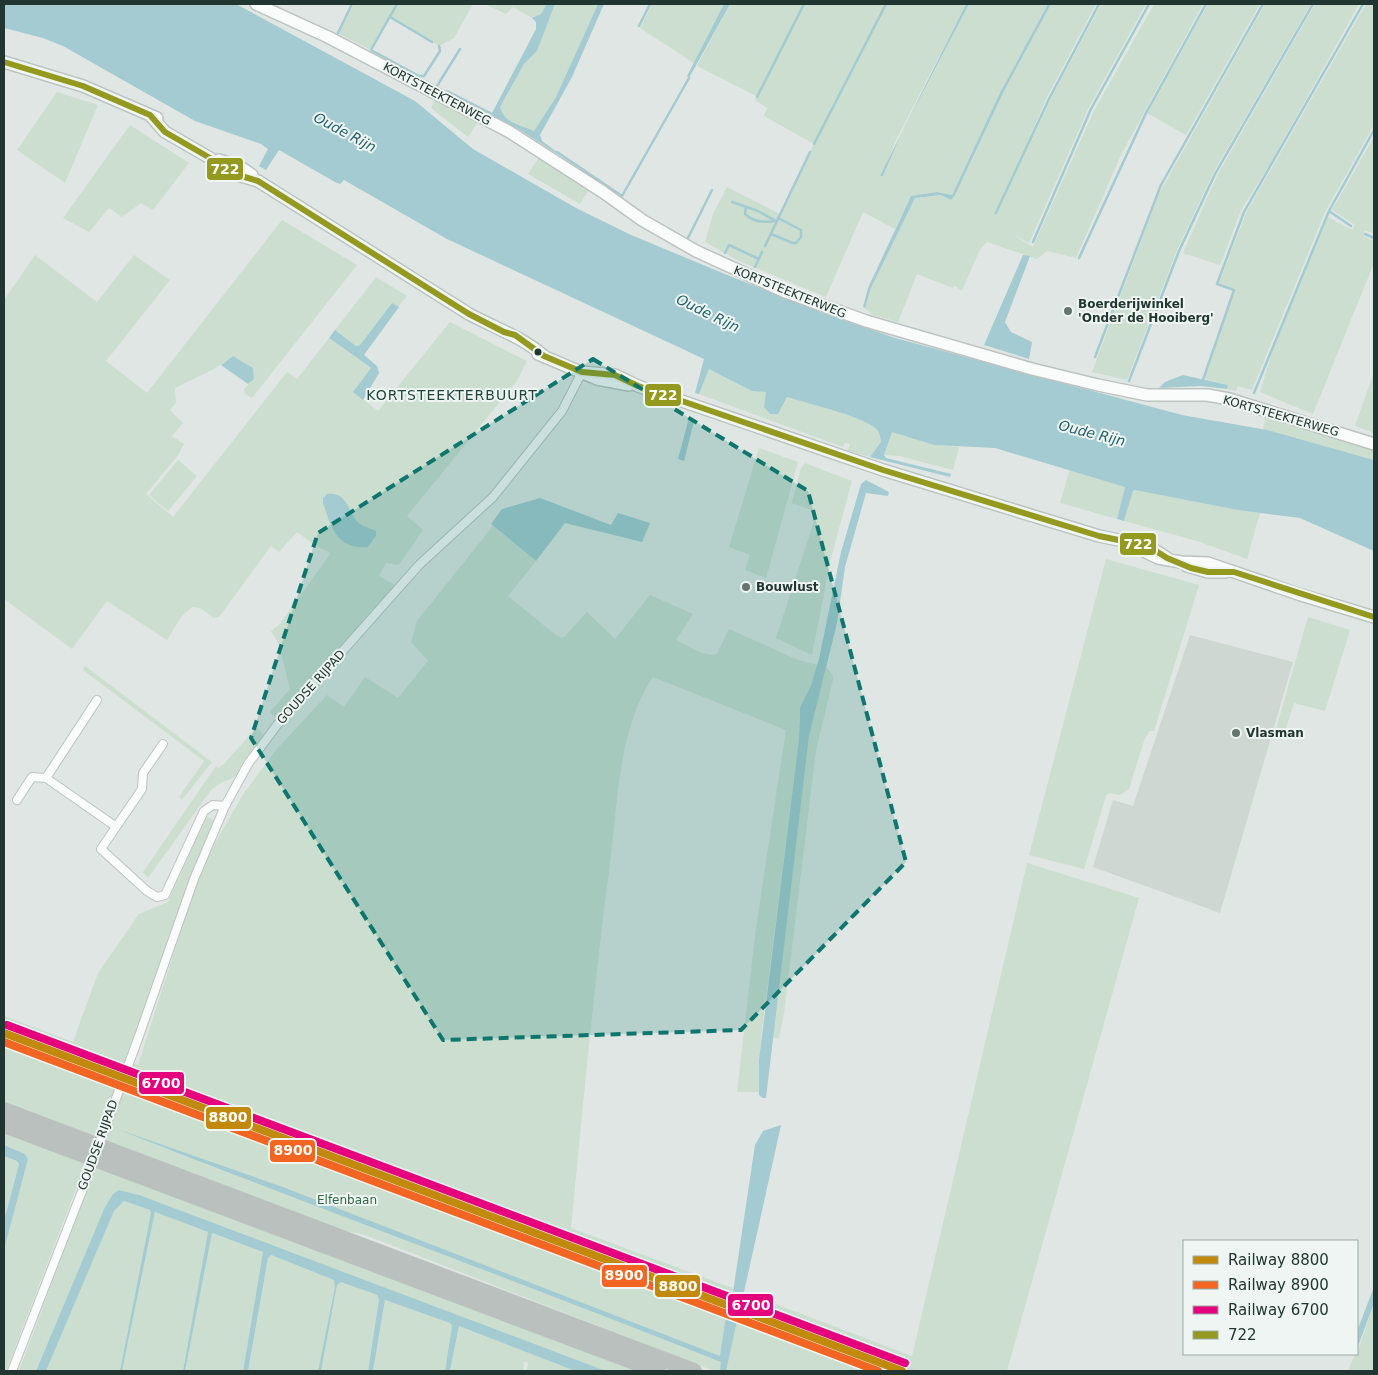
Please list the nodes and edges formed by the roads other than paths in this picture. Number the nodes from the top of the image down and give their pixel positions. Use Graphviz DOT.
graph roads {
  1 [pos="256,4"];
  2 [pos="4,62"];
  3 [pos="582,372"];
  4 [pos="1374,444"];
  5 [pos="1374,617"];
  6 [pos="97,700"];
  7 [pos="163,744"];
  8 [pos="46,778"];
  9 [pos="17,800"];
  10 [pos="225,806"];
  11 [pos="115,826"];
  12 [pos="4,1110"];
  13 [pos="4,1125"];
  14 [pos="14,1368"];
  15 [pos="658,1371"];
  16 [pos="694,1371"];
  1 -- 4 [label="main road, KORTSTEEKTERWEG"];
  2 -- 3 [label="main road"];
  3 -- 5 [label="main road"];
  3 -- 10 [label="street, GOUDSE RIJPAD"];
  6 -- 8 [label="street"];
  7 -- 11 [label="street"];
  8 -- 9 [label="street"];
  8 -- 11 [label="street"];
  10 -- 11 [label="street"];
  10 -- 14 [label="street, GOUDSE RIJPAD, bridge"];
  12 -- 16 [label="highway"];
  13 -- 15 [label="highway"];
}
